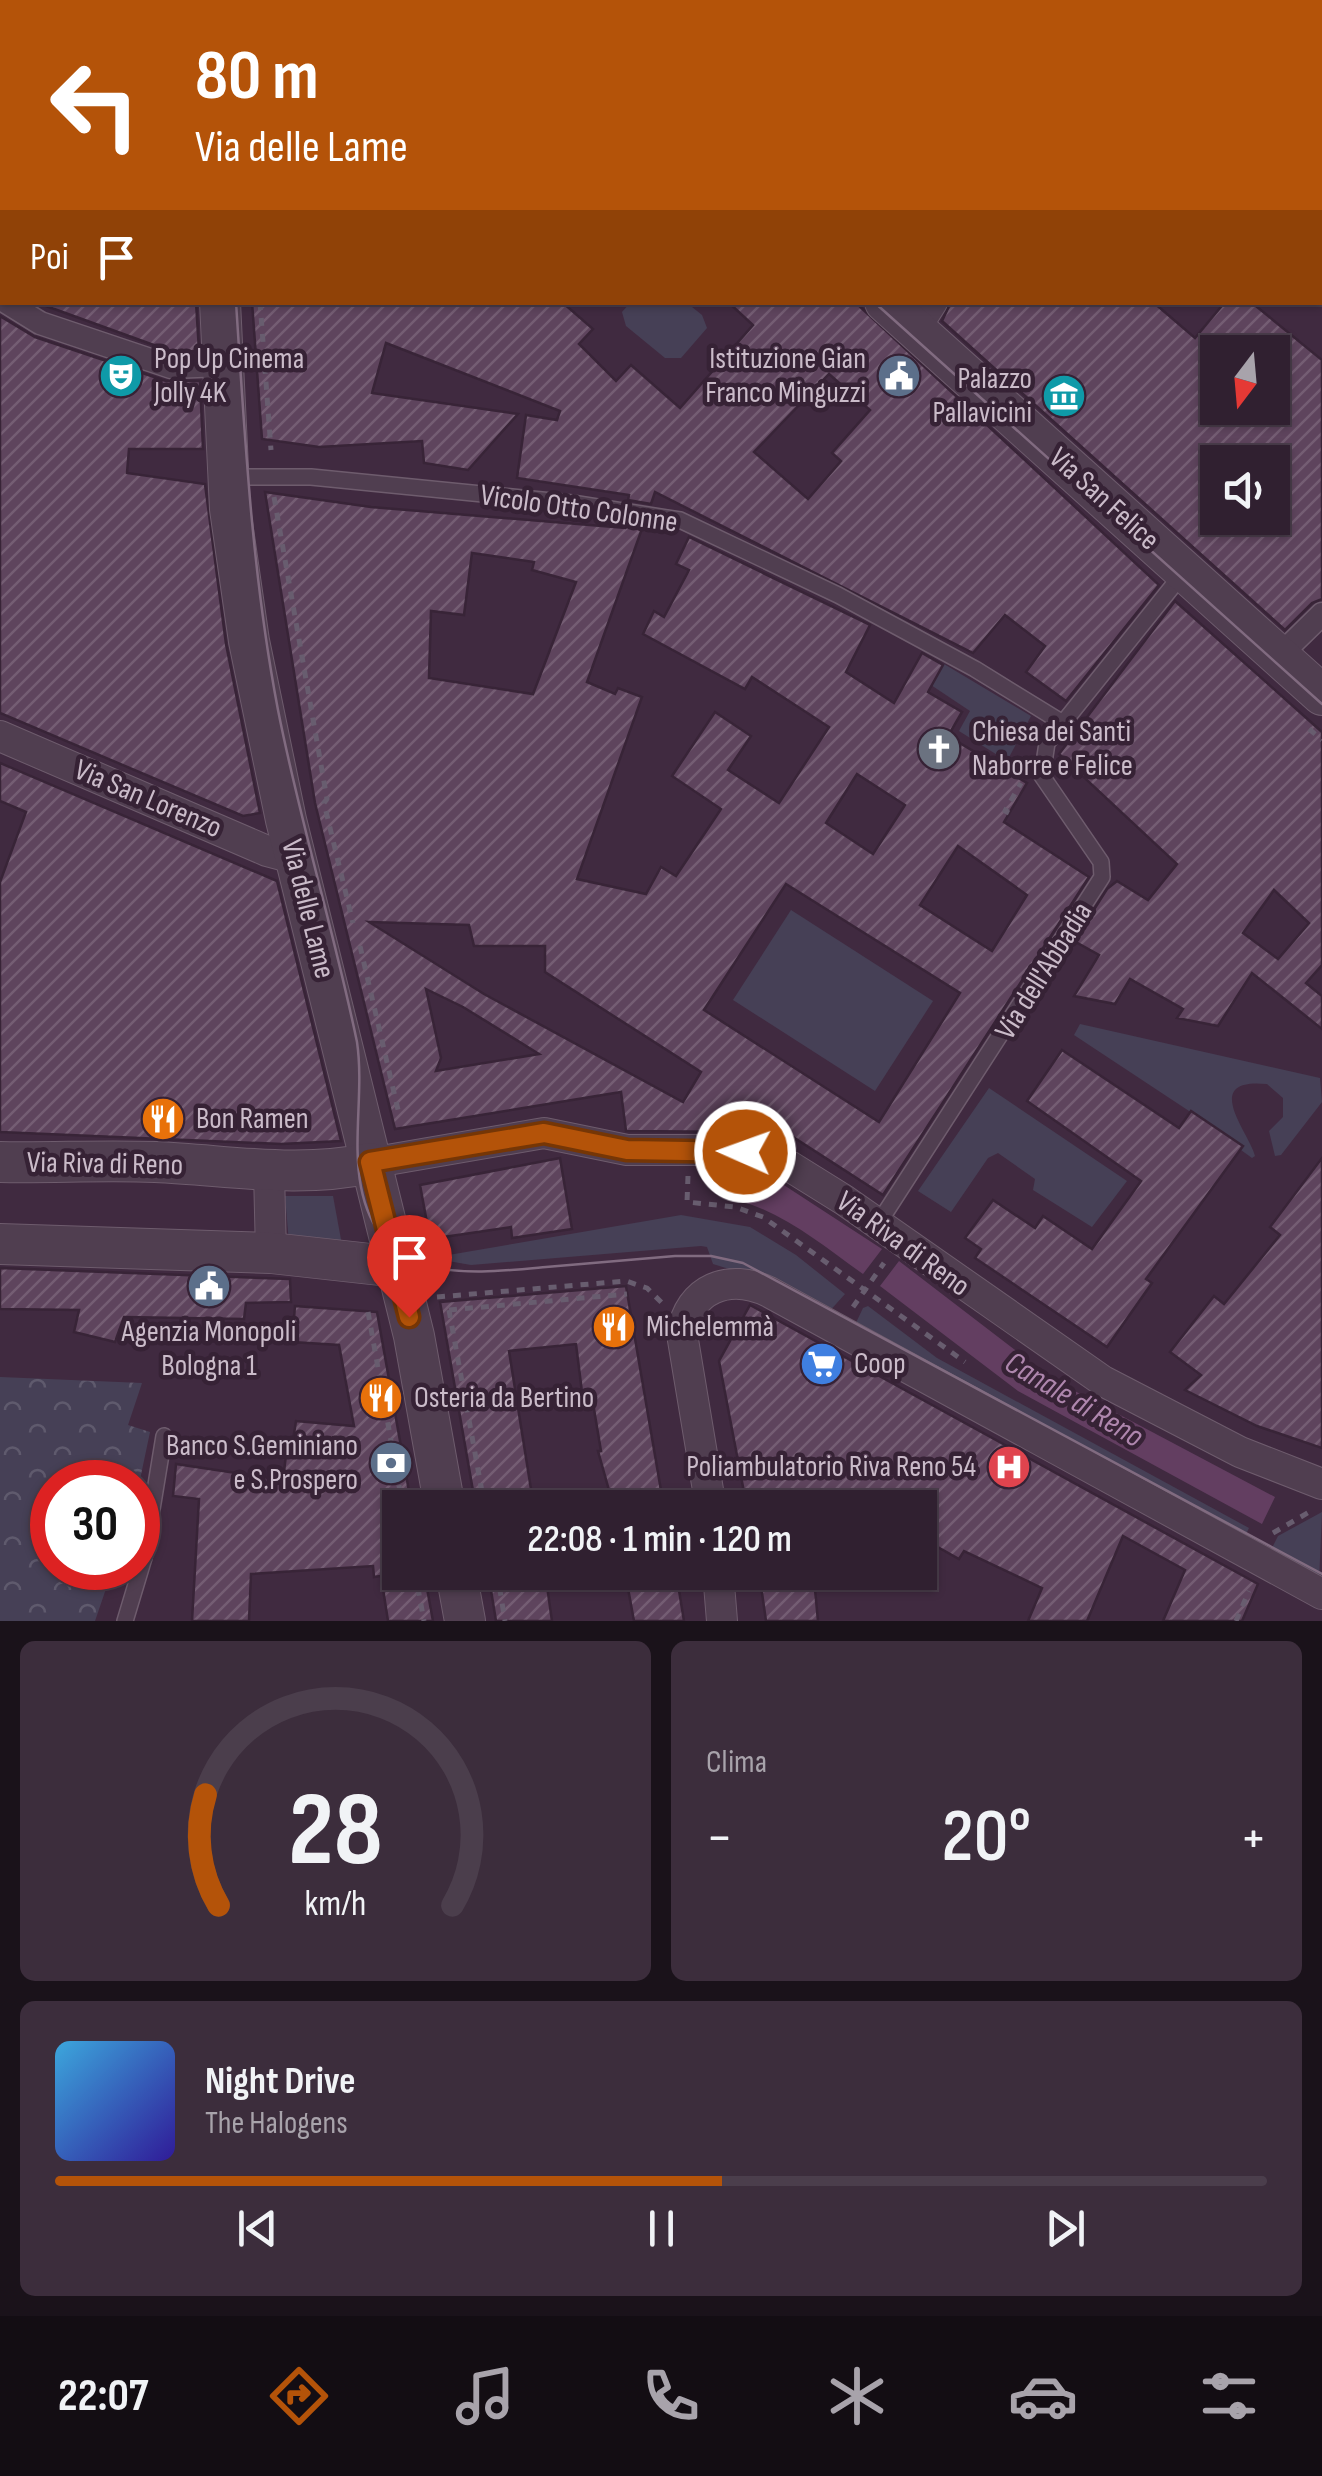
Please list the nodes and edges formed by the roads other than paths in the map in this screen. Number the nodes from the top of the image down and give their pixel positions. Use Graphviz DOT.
graph roads {
  1 [pos="11,305"];
  2 [pos="220,305"];
  3 [pos="893,305"];
  4 [pos="924,316"];
  5 [pos="223,365"];
  6 [pos="227,477"];
  7 [pos="1184,572"];
  8 [pos="1322,614"];
  9 [pos="1278,656"];
  10 [pos="1322,695"];
  11 [pos="1061,722"];
  12 [pos="0,736"];
  13 [pos="297,859"];
  14 [pos="0,1162"];
  15 [pos="370,1162"];
  16 [pos="269,1172"];
  17 [pos="878,1224"];
  18 [pos="0,1244"];
  19 [pos="271,1253"];
  20 [pos="412,1300"];
  21 [pos="164,1436"];
  22 [pos="1322,1484"];
  23 [pos="442,1490"];
  24 [pos="708,1490"];
  25 [pos="459,1590"];
  26 [pos="719,1590"];
  27 [pos="1322,1594"];
  28 [pos="125,1621"];
  29 [pos="465,1621"];
  30 [pos="722,1621"];
  1 -- 5 [label="street"];
  2 -- 5 [label="street, Via delle Lame"];
  3 -- 4 [label="street, Via San Felice"];
  4 -- 7 [label="street, Via San Felice"];
  5 -- 6 [label="street, Via delle Lame"];
  6 -- 11 [label="lane, Vicolo Otto Colonne"];
  6 -- 13 [label="street, Via delle Lame"];
  7 -- 9 [label="street, Via San Felice"];
  7 -- 11 [label="lane, Via dell'Abbadia"];
  8 -- 9 [label="street"];
  9 -- 10 [label="street, Via San Felice"];
  11 -- 17 [label="lane, Via dell'Abbadia"];
  12 -- 13 [label="street, Via San Lorenzo"];
  13 -- 15 [label="street, Via delle Lame"];
  14 -- 16 [label="street, Via Riva di Reno"];
  15 -- 16 [label="street, Via Riva di Reno"];
  15 -- 17 [label="street, Via Riva di Reno"];
  15 -- 20 [label="street, Via delle Lame"];
  16 -- 19 [label="street"];
  17 -- 22 [label="street, Via Riva di Reno"];
  18 -- 19 [label="street"];
  19 -- 20 [label="street"];
  20 -- 23 [label="street, Via delle Lame"];
  21 -- 28 [label="lane"];
  24 -- 27 [label="street"];
  25 -- 29 [label="street"];
  26 -- 30 [label="street"];
}
